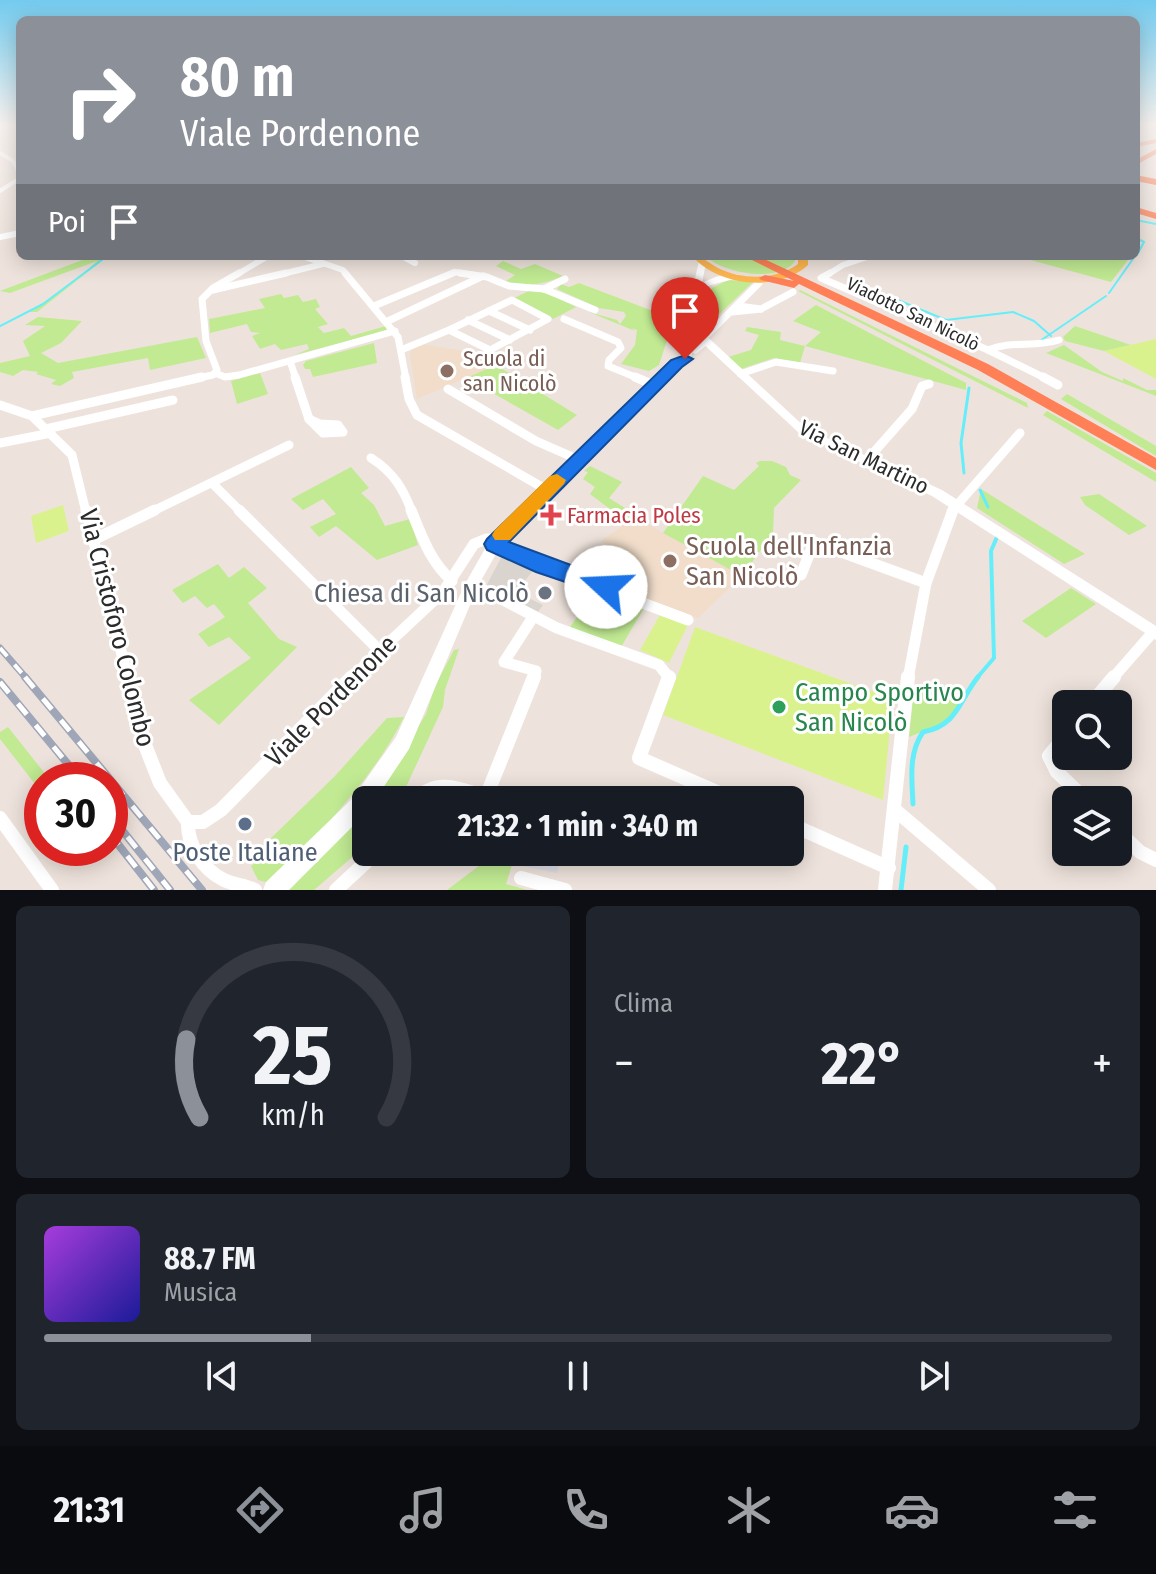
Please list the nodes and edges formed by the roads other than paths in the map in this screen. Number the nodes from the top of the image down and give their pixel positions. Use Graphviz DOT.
graph roads {
  1 [pos="261,260"];
  2 [pos="316,260"];
  3 [pos="409,260"];
  4 [pos="700,260"];
  5 [pos="702,260"];
  6 [pos="757,260"];
  7 [pos="803,260"];
  8 [pos="857,260"];
  9 [pos="327,263"];
  10 [pos="415,263"];
  11 [pos="483,276"];
  12 [pos="738,276"];
  13 [pos="565,279"];
  14 [pos="762,280"];
  15 [pos="544,289"];
  16 [pos="209,290"];
  17 [pos="793,292"];
  18 [pos="374,306"];
  19 [pos="692,307"];
  20 [pos="735,309"];
  21 [pos="489,311"];
  22 [pos="468,320"];
  23 [pos="388,321"];
  24 [pos="447,329"];
  25 [pos="530,330"];
  26 [pos="396,334"];
  27 [pos="510,340"];
  28 [pos="1059,340"];
  29 [pos="697,342"];
  30 [pos="401,350"];
  31 [pos="988,350"];
  32 [pos="290,361"];
  33 [pos="677,364"];
  34 [pos="833,371"];
  35 [pos="215,373"];
  36 [pos="740,374"];
  37 [pos="929,384"];
  38 [pos="1058,385"];
  39 [pos="656,386"];
  40 [pos="448,389"];
  41 [pos="173,400"];
  42 [pos="0,405"];
  43 [pos="32,416"];
  44 [pos="309,419"];
  45 [pos="49,431"];
  46 [pos="1020,433"];
  47 [pos="0,443"];
  48 [pos="289,445"];
  49 [pos="371,458"];
  50 [pos="577,459"];
  51 [pos="867,460"];
  52 [pos="1156,465"];
  53 [pos="212,483"];
  54 [pos="547,490"];
  55 [pos="957,504"];
  56 [pos="95,539"];
  57 [pos="497,542"];
  58 [pos="801,575"];
  59 [pos="452,581"];
  60 [pos="926,583"];
  61 [pos="484,590"];
  62 [pos="533,617"];
  63 [pos="688,620"];
  64 [pos="1154,633"];
  65 [pos="379,650"];
  66 [pos="1103,690"];
  67 [pos="1056,770"];
  68 [pos="490,786"];
  69 [pos="703,786"];
  70 [pos="1072,786"];
  71 [pos="894,809"];
  72 [pos="0,818"];
  73 [pos="188,822"];
  74 [pos="804,830"];
  75 [pos="1132,844"];
  76 [pos="1156,860"];
  77 [pos="362,866"];
  78 [pos="889,868"];
  79 [pos="521,878"];
  80 [pos="52,890"];
  81 [pos="255,890"];
  82 [pos="274,890"];
  83 [pos="336,890"];
  84 [pos="565,890"];
  85 [pos="885,890"];
  86 [pos="989,890"];
  1 -- 16 [label="street"];
  2 -- 9 [label="street"];
  3 -- 10 [label="street"];
  4 -- 19 [label="main road, Viale Pordenone"];
  5 -- 12 [label="main road, Viale Pordenone"];
  6 -- 52 [label="highway, Viadotto San Nicolò"];
  7 -- 14 [label="main road, Viale Pordenone"];
  7 -- 52 [label="highway"];
  8 -- 31 [label="street"];
  9 -- 16 [label="street"];
  9 -- 18 [label="street"];
  11 -- 15 [label="street"];
  11 -- 18 [label="street"];
  11 -- 23 [label="street"];
  12 -- 14 [label="main road, Viale Pordenone"];
  12 -- 29 [label="main road, Viale Pordenone"];
  13 -- 15 [label="street"];
  14 -- 20 [label="street, Viale Pordenone"];
  14 -- 52 [label="highway"];
  15 -- 39 [label="street"];
  16 -- 35 [label="street"];
  17 -- 20 [label="street"];
  18 -- 23 [label="street"];
  19 -- 29 [label="main road, Viale Pordenone"];
  19 -- 33 [label="main road, Viale Pordenone"];
  20 -- 29 [label="street, Viale Pordenone"];
  21 -- 22 [label="street"];
  21 -- 25 [label="street"];
  21 -- 25 [label="street"];
  22 -- 24 [label="street"];
  22 -- 27 [label="street"];
  23 -- 26 [label="street"];
  24 -- 27 [label="street"];
  24 -- 30 [label="street"];
  25 -- 27 [label="street"];
  26 -- 30 [label="street"];
  26 -- 32 [label="street"];
  28 -- 31 [label="street"];
  29 -- 33 [label="main road, Viale Pordenone"];
  29 -- 36 [label="main road, Via San Martino"];
  30 -- 54 [label="street"];
  31 -- 38 [label="street"];
  32 -- 35 [label="street"];
  32 -- 44 [label="street"];
  33 -- 39 [label="main road, Viale Pordenone"];
  34 -- 36 [label="street"];
  35 -- 43 [label="street"];
  36 -- 51 [label="main road, Via San Martino"];
  37 -- 51 [label="street"];
  39 -- 50 [label="main road, Viale Pordenone"];
  40 -- 50 [label="street"];
  41 -- 45 [label="street"];
  42 -- 43 [label="street, Via Cristoforo Colombo"];
  43 -- 45 [label="street, Via Cristoforo Colombo"];
  45 -- 47 [label="street"];
  45 -- 56 [label="street, Via Cristoforo Colombo"];
  46 -- 55 [label="street"];
  48 -- 53 [label="street"];
  49 -- 59 [label="street"];
  50 -- 54 [label="main road, Viale Pordenone"];
  51 -- 55 [label="main road, Via San Martino"];
  53 -- 56 [label="street"];
  53 -- 65 [label="street"];
  54 -- 57 [label="main road, Viale Pordenone"];
  55 -- 60 [label="street"];
  55 -- 64 [label="main road, Via San Martino"];
  56 -- 73 [label="street, Via Cristoforo Colombo"];
  57 -- 59 [label="street, Viale Pordenone"];
  57 -- 63 [label="street"];
  57 -- 82 [label="main road, Viale Pordenone"];
  58 -- 60 [label="street"];
  59 -- 65 [label="street, Viale Pordenone"];
  60 -- 71 [label="street"];
  61 -- 62 [label="street"];
  62 -- 68 [label="street"];
  62 -- 69 [label="street"];
  64 -- 66 [label="street"];
  65 -- 73 [label="street, Viale Pordenone"];
  67 -- 70 [label="street"];
  71 -- 78 [label="street"];
  71 -- 86 [label="street"];
  72 -- 80 [label="street"];
  73 -- 81 [label="street, Via Cristoforo Colombo"];
  74 -- 78 [label="street"];
  75 -- 76 [label="street"];
  77 -- 83 [label="street"];
  78 -- 85 [label="street"];
  79 -- 84 [label="street"];
}
